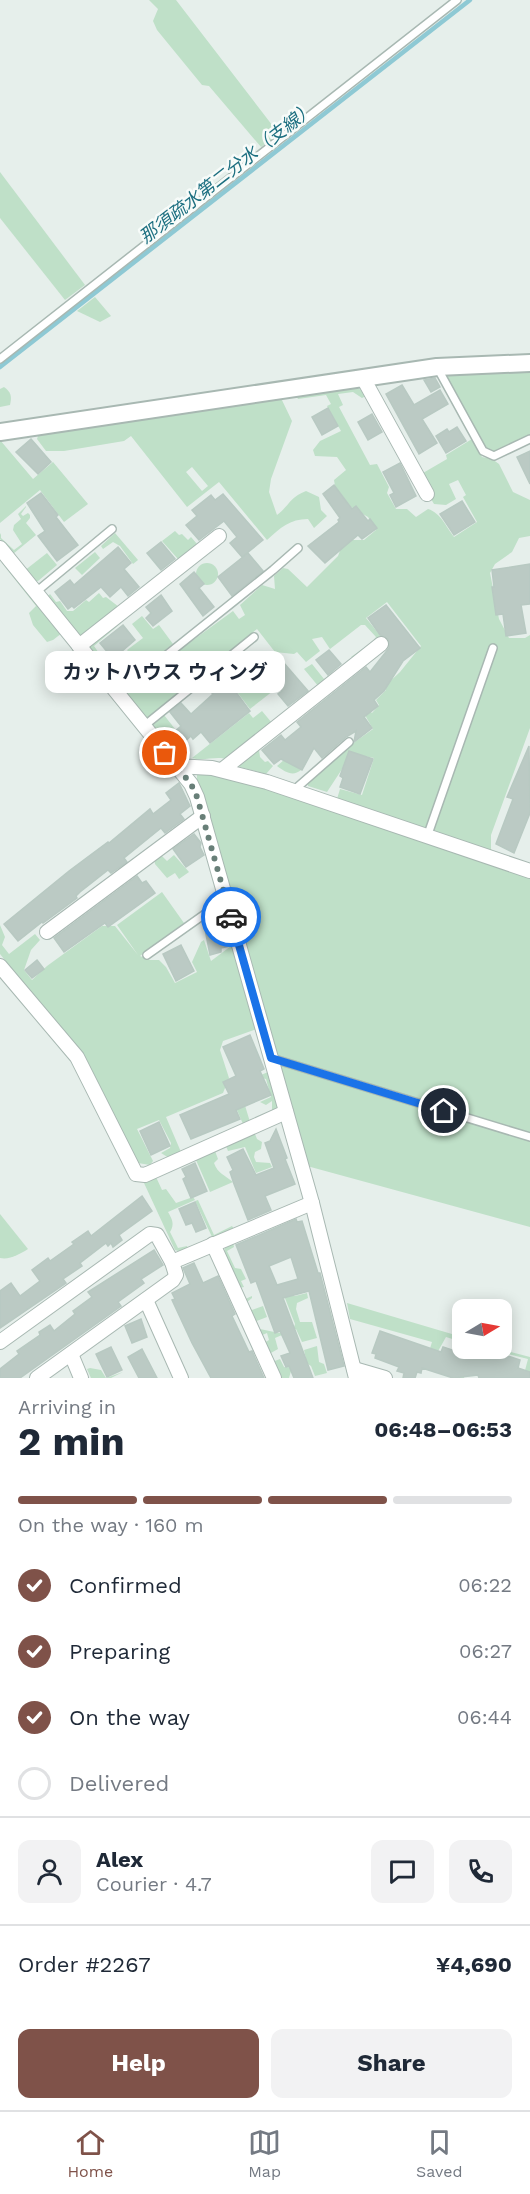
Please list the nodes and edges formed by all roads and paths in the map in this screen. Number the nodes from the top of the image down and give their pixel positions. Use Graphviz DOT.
graph roads {
  1 [pos="457,0"];
  2 [pos="0,358"];
  3 [pos="530,363"];
  4 [pos="437,367"];
  5 [pos="363,378"];
  6 [pos="0,432"];
  7 [pos="530,440"];
  8 [pos="427,494"];
  9 [pos="112,529"];
  10 [pos="219,536"];
  11 [pos="0,548"];
  12 [pos="298,548"];
  13 [pos="36,592"];
  14 [pos="254,638"];
  15 [pos="381,644"];
  16 [pos="79,646"];
  17 [pos="493,648"];
  18 [pos="118,694"];
  19 [pos="144,727"];
  20 [pos="349,742"];
  21 [pos="176,766"];
  22 [pos="222,770"];
  23 [pos="293,791"];
  24 [pos="202,816"];
  25 [pos="427,837"];
  26 [pos="530,872"];
  27 [pos="226,899"];
  28 [pos="47,932"];
  29 [pos="147,955"];
  30 [pos="0,966"];
  31 [pos="271,1058"];
  32 [pos="286,1112"];
  33 [pos="530,1137"];
  34 [pos="312,1203"];
  35 [pos="213,1244"];
  36 [pos="172,1262"];
  37 [pos="146,1299"];
  38 [pos="0,1342"];
  39 [pos="71,1354"];
  40 [pos="355,1373"];
  41 [pos="37,1378"];
  42 [pos="81,1378"];
  43 [pos="181,1378"];
  44 [pos="274,1378"];
  45 [pos="385,1378"];
  1 -- 2 [label="lane"];
  3 -- 4 [label="street"];
  4 -- 5 [label="street"];
  4 -- 7 [label="lane"];
  5 -- 6 [label="street"];
  5 -- 8 [label="street"];
  9 -- 13 [label="lane"];
  10 -- 16 [label="street"];
  11 -- 13 [label="street"];
  12 -- 18 [label="lane"];
  13 -- 16 [label="street"];
  14 -- 19 [label="lane"];
  15 -- 22 [label="street"];
  16 -- 18 [label="street"];
  17 -- 25 [label="lane"];
  18 -- 19 [label="street"];
  19 -- 21 [label="street"];
  20 -- 23 [label="lane"];
  21 -- 22 [label="street"];
  21 -- 24 [label="street"];
  22 -- 23 [label="street"];
  23 -- 25 [label="street"];
  24 -- 27 [label="street"];
  24 -- 28 [label="street"];
  25 -- 26 [label="street"];
  27 -- 29 [label="lane"];
  27 -- 31 [label="street"];
  30 -- 32 [label="street"];
  31 -- 32 [label="street"];
  31 -- 33 [label="lane"];
  32 -- 34 [label="street"];
  34 -- 35 [label="street"];
  34 -- 40 [label="street"];
  35 -- 36 [label="street"];
  35 -- 44 [label="street"];
  36 -- 37 [label="street"];
  36 -- 38 [label="street"];
  37 -- 39 [label="street"];
  37 -- 43 [label="street"];
  39 -- 41 [label="street"];
  39 -- 42 [label="street"];
  40 -- 45 [label="street"];
}
